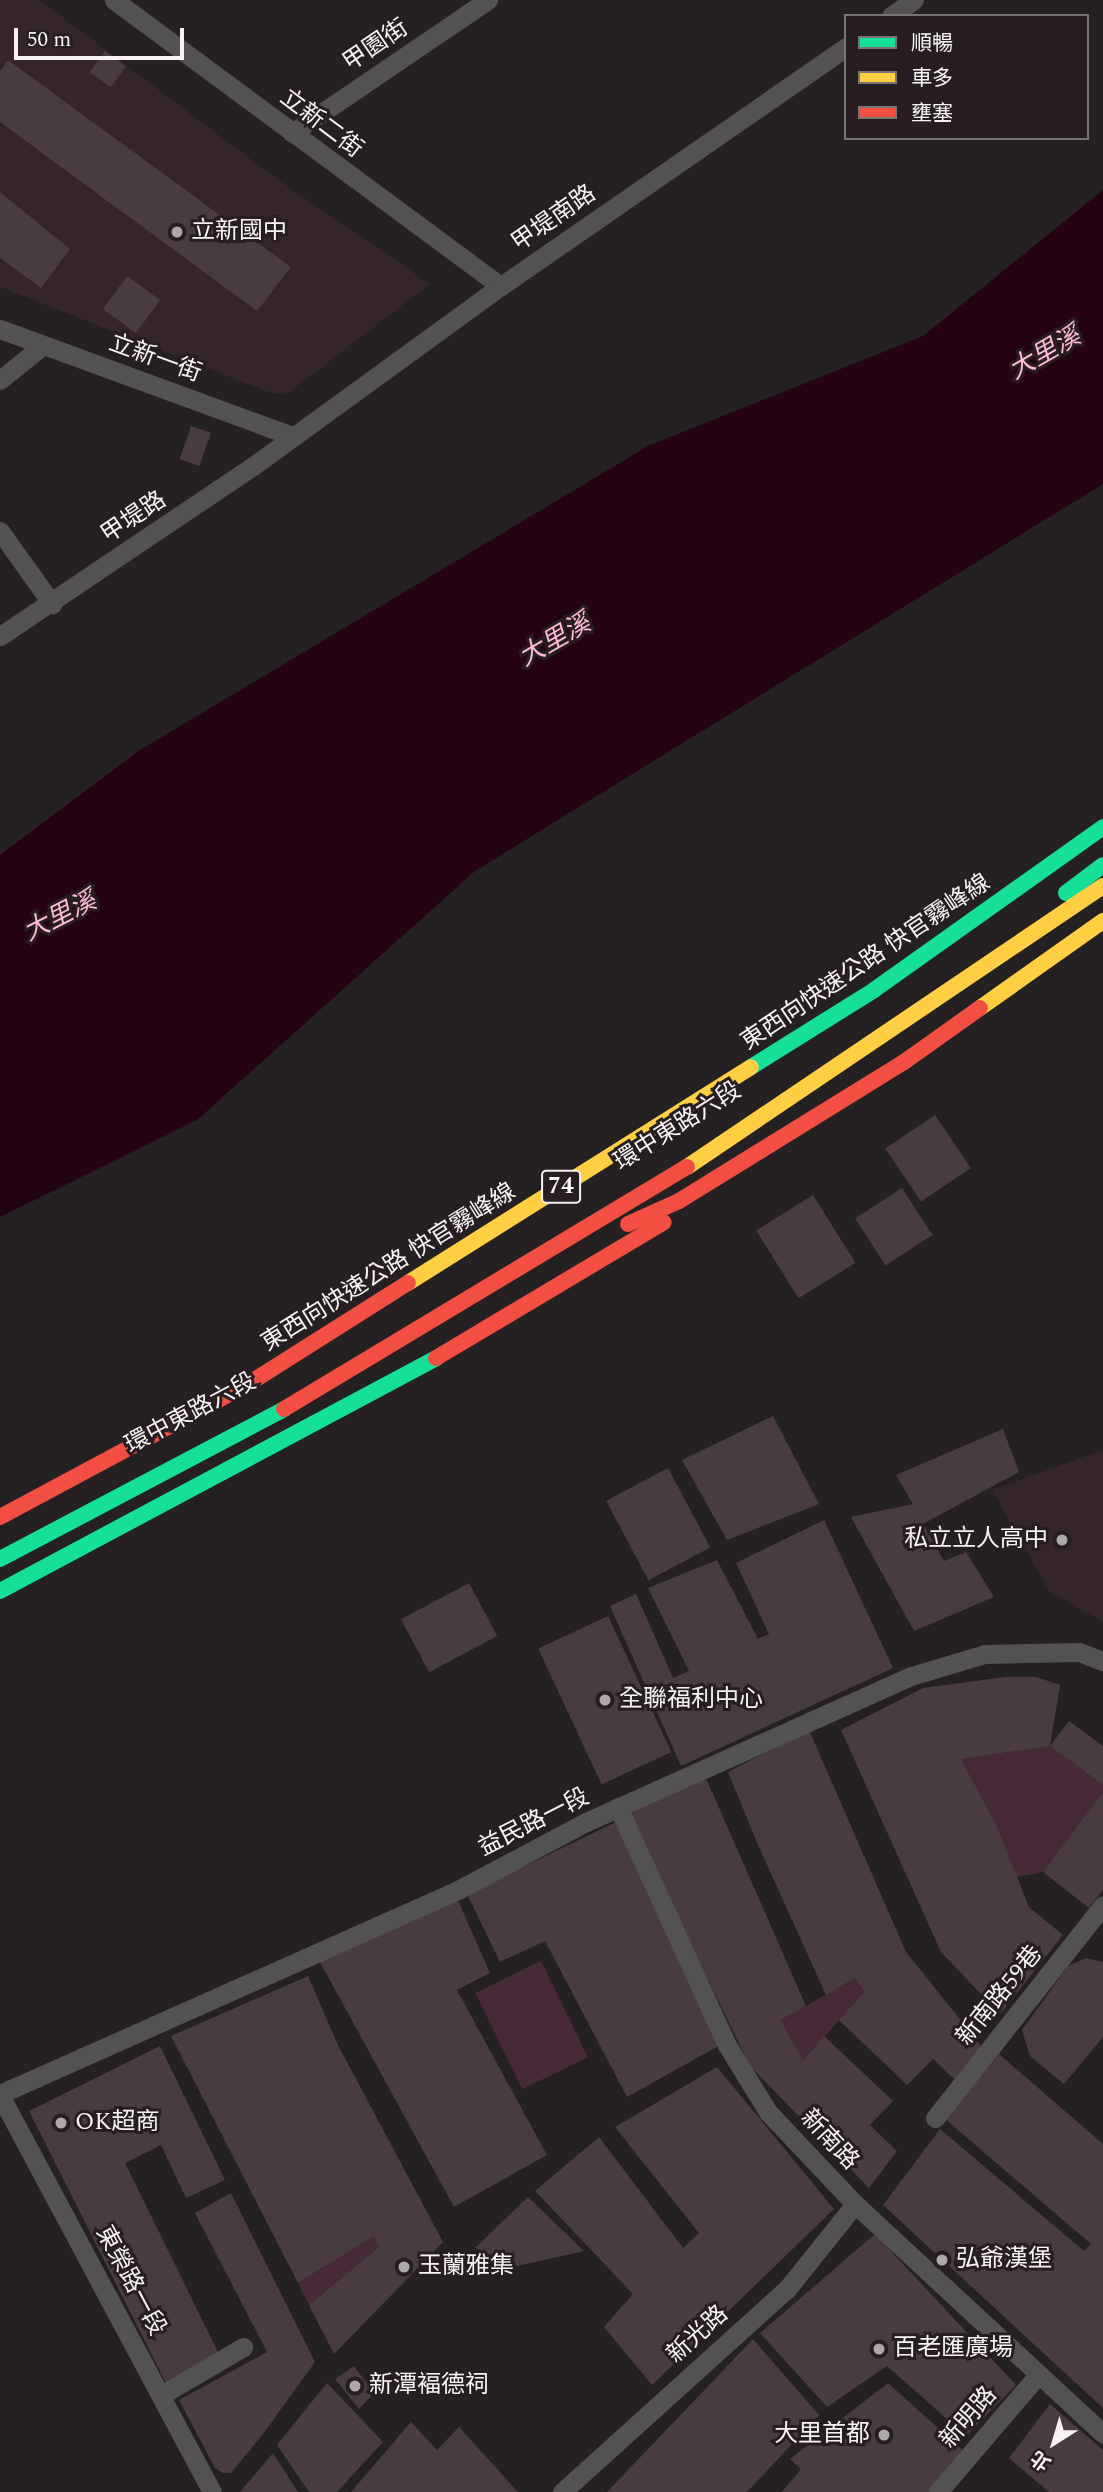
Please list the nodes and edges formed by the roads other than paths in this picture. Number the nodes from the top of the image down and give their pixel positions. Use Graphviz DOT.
graph roads {
  1 [pos="114,0"];
  2 [pos="487,0"];
  3 [pos="914,0"];
  4 [pos="894,14"];
  5 [pos="844,48"];
  6 [pos="292,133"];
  7 [pos="501,286"];
  8 [pos="0,329"];
  9 [pos="43,345"];
  10 [pos="0,380"];
  11 [pos="293,436"];
  12 [pos="0,531"];
  13 [pos="52,604"];
  14 [pos="0,636"];
  15 [pos="1103,827"];
  16 [pos="1103,865"];
  17 [pos="1103,886"];
  18 [pos="1103,921"];
  19 [pos="1103,935"];
  20 [pos="844,1046"];
  21 [pos="877,1090"];
  22 [pos="557,1243"];
  23 [pos="0,1517"];
  24 [pos="0,1539"];
  25 [pos="0,1559"];
  26 [pos="0,1591"];
  27 [pos="1103,1661"];
  28 [pos="618,1807"];
  29 [pos="1103,1905"];
  30 [pos="0,2094"];
  31 [pos="935,2118"];
  32 [pos="855,2203"];
  33 [pos="243,2347"];
  34 [pos="1037,2376"];
  35 [pos="163,2394"];
  36 [pos="1103,2434"];
  37 [pos="212,2492"];
  38 [pos="562,2492"];
  39 [pos="938,2492"];
  1 -- 6 [label="street, 立新二街"];
  2 -- 6 [label="street, 甲園街"];
  3 -- 4 [label="street"];
  5 -- 7 [label="street, 甲堤南路"];
  6 -- 7 [label="street, 立新二街"];
  7 -- 11 [label="street, 甲堤南路"];
  8 -- 9 [label="street, 立新一街"];
  9 -- 10 [label="street"];
  9 -- 11 [label="street, 立新一街"];
  11 -- 13 [label="street, 甲堤路"];
  12 -- 13 [label="street"];
  13 -- 14 [label="street, 甲堤路"];
  15 -- 23 [label="main road, 東西向快速公路 快官霧峰線 / 74"];
  16 -- 20 [label="main road, 環中東路六段"];
  17 -- 22 [label="main road, 74"];
  18 -- 22 [label="main road"];
  19 -- 21 [label="main road"];
  20 -- 21 [label="main road"];
  20 -- 24 [label="main road, 環中東路六段"];
  21 -- 26 [label="main road"];
  22 -- 25 [label="main road, 74"];
  27 -- 28 [label="street, 益民路一段"];
  28 -- 30 [label="street, 益民路一段"];
  28 -- 32 [label="street, 新南路"];
  29 -- 31 [label="street, 新南路59巷"];
  30 -- 35 [label="street, 東榮路一段"];
  32 -- 34 [label="street, 新南路"];
  32 -- 38 [label="street, 新光路"];
  33 -- 35 [label="street"];
  34 -- 36 [label="street, 新南路"];
  34 -- 39 [label="street, 新明路"];
  35 -- 37 [label="street, 東榮路一段"];
}
